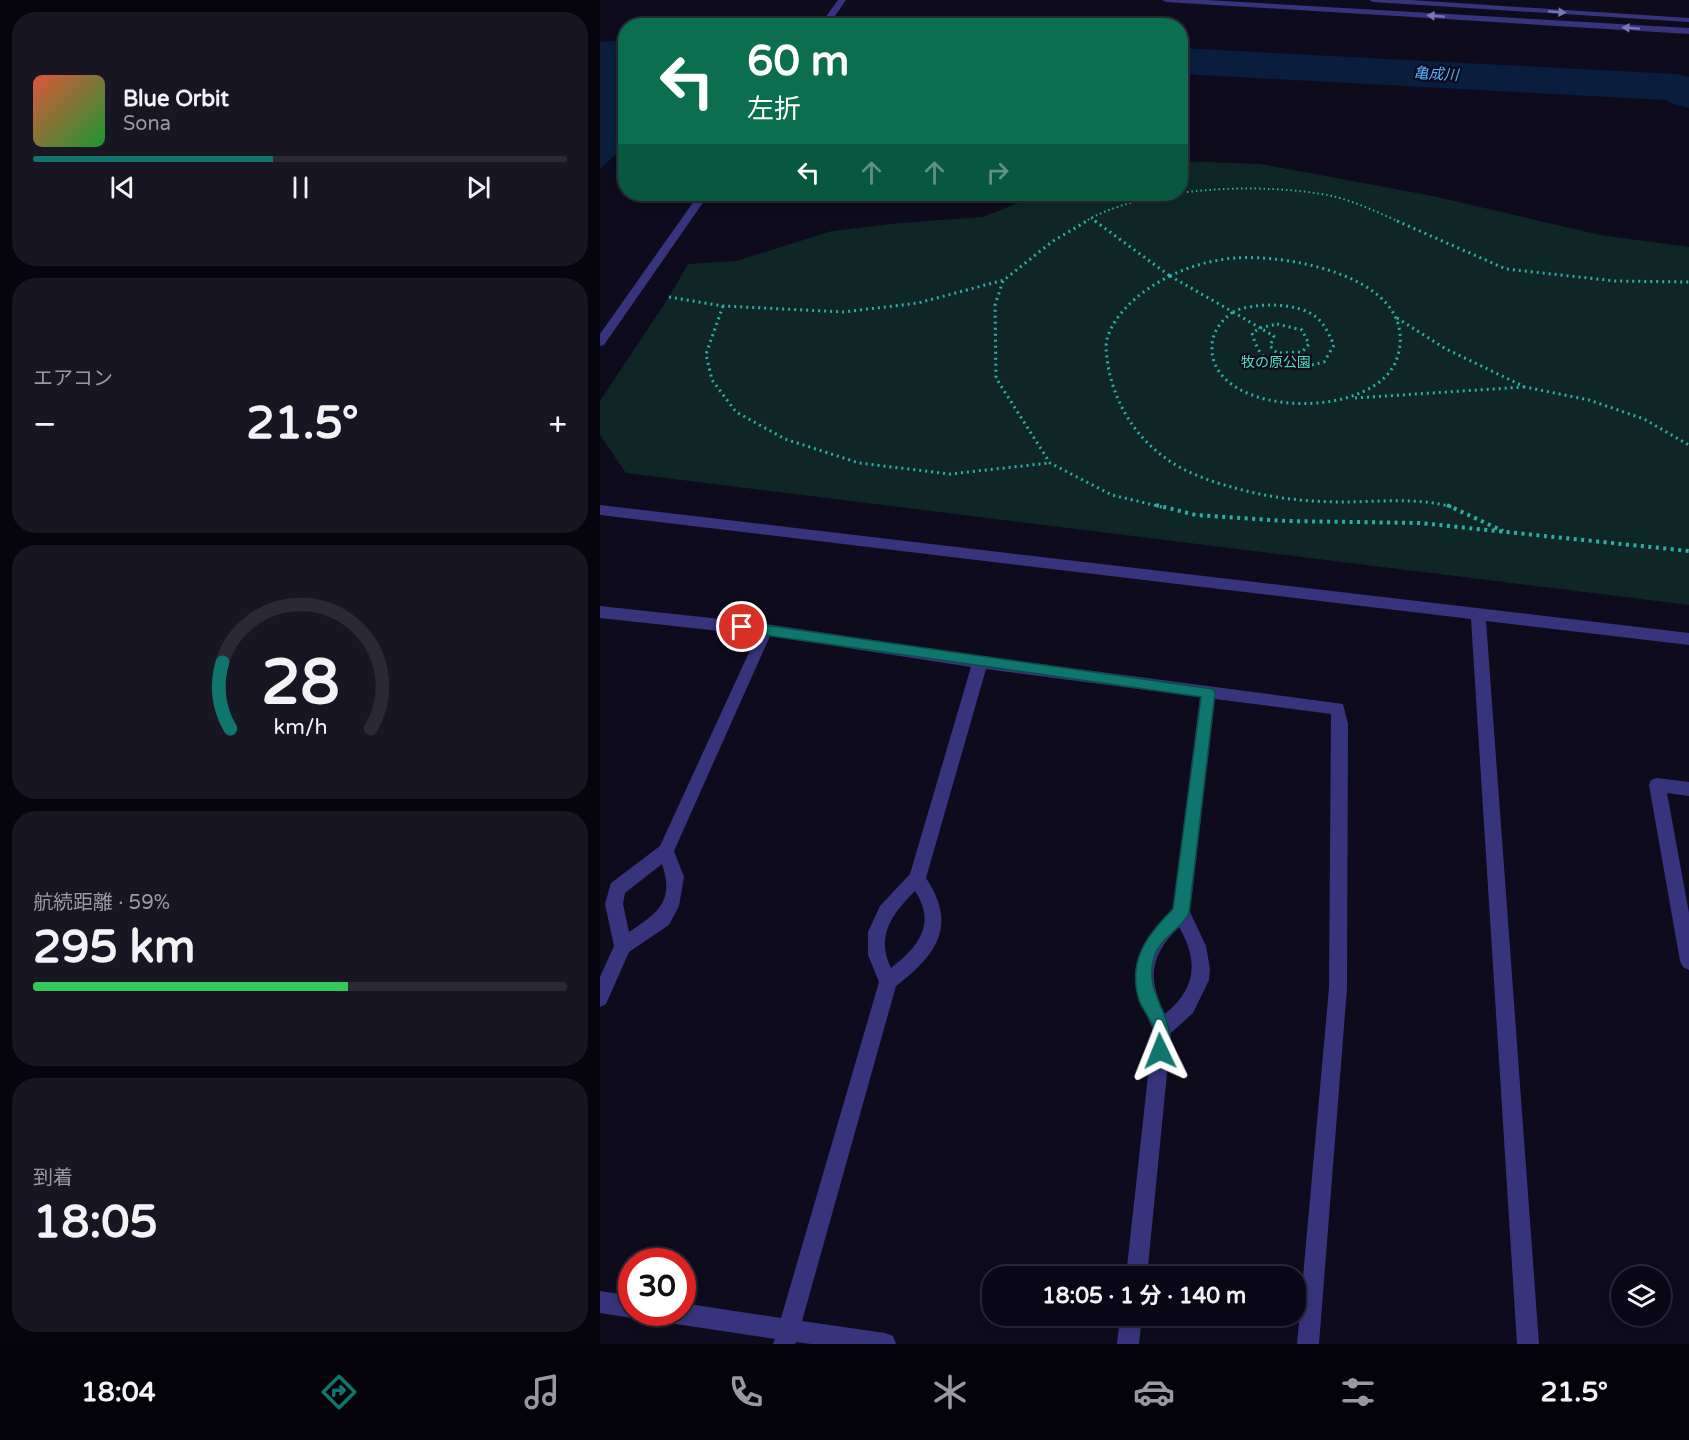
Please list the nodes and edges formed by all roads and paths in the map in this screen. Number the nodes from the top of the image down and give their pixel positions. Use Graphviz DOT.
graph roads {
  1 [pos="1166,0"];
  2 [pos="1373,0"];
  3 [pos="839,3"];
  4 [pos="829,18"];
  5 [pos="1689,20"];
  6 [pos="1689,31"];
  7 [pos="1188,193"];
  8 [pos="699,201"];
  9 [pos="1137,201"];
  10 [pos="1091,218"];
  11 [pos="1168,275"];
  12 [pos="1004,280"];
  13 [pos="1689,282"];
  14 [pos="669,297"];
  15 [pos="723,306"];
  16 [pos="1233,311"];
  17 [pos="1397,317"];
  18 [pos="1259,327"];
  19 [pos="600,342"];
  20 [pos="1525,387"];
  21 [pos="1345,398"];
  22 [pos="1689,445"];
  23 [pos="1050,463"];
  24 [pos="600,510"];
  25 [pos="1503,531"];
  26 [pos="1689,550"];
  27 [pos="600,612"];
  28 [pos="1479,614"];
  29 [pos="766,630"];
  30 [pos="1689,639"];
  31 [pos="980,662"];
  32 [pos="1208,693"];
  33 [pos="1689,789"];
  34 [pos="666,850"];
  35 [pos="917,879"];
  36 [pos="1181,913"];
  37 [pos="623,946"];
  38 [pos="1689,961"];
  39 [pos="888,981"];
  40 [pos="600,998"];
  41 [pos="1162,1029"];
  42 [pos="1137,1266"];
  43 [pos="600,1302"];
  44 [pos="618,1305"];
  45 [pos="696,1318"];
  46 [pos="1130,1326"];
  47 [pos="786,1337"];
  48 [pos="885,1344"];
  49 [pos="1128,1344"];
  50 [pos="1308,1344"];
  51 [pos="1528,1344"];
  6 -- 1 [label="street, one-way"];
  2 -- 5 [label="street, one-way"];
  3 -- 4 [label="street"];
  7 -- 13 [label="path"];
  8 -- 19 [label="street"];
  9 -- 10 [label="path"];
  10 -- 11 [label="path"];
  10 -- 12 [label="path"];
  11 -- 16 [label="path"];
  11 -- 17 [label="path"];
  11 -- 25 [label="path"];
  12 -- 15 [label="path"];
  12 -- 23 [label="path"];
  14 -- 15 [label="path"];
  15 -- 23 [label="path"];
  16 -- 18 [label="path"];
  16 -- 18 [label="path"];
  16 -- 21 [label="path"];
  17 -- 20 [label="path"];
  17 -- 21 [label="path"];
  18 -- 18 [label="path"];
  20 -- 21 [label="path"];
  20 -- 22 [label="path"];
  23 -- 25 [label="path"];
  24 -- 28 [label="street"];
  25 -- 26 [label="path"];
  27 -- 29 [label="street"];
  28 -- 30 [label="street"];
  28 -- 51 [label="street"];
  29 -- 31 [label="street"];
  29 -- 34 [label="street"];
  31 -- 32 [label="street"];
  31 -- 35 [label="street"];
  32 -- 36 [label="street"];
  32 -- 50 [label="street"];
  33 -- 38 [label="street"];
  34 -- 37 [label="street"];
  34 -- 37 [label="street"];
  35 -- 39 [label="street"];
  35 -- 39 [label="street"];
  36 -- 41 [label="street"];
  36 -- 41 [label="street"];
  37 -- 40 [label="street"];
  39 -- 47 [label="street"];
  41 -- 42 [label="street"];
  43 -- 44 [label="street"];
  45 -- 47 [label="street"];
  46 -- 49 [label="street"];
  47 -- 48 [label="street"];
}
